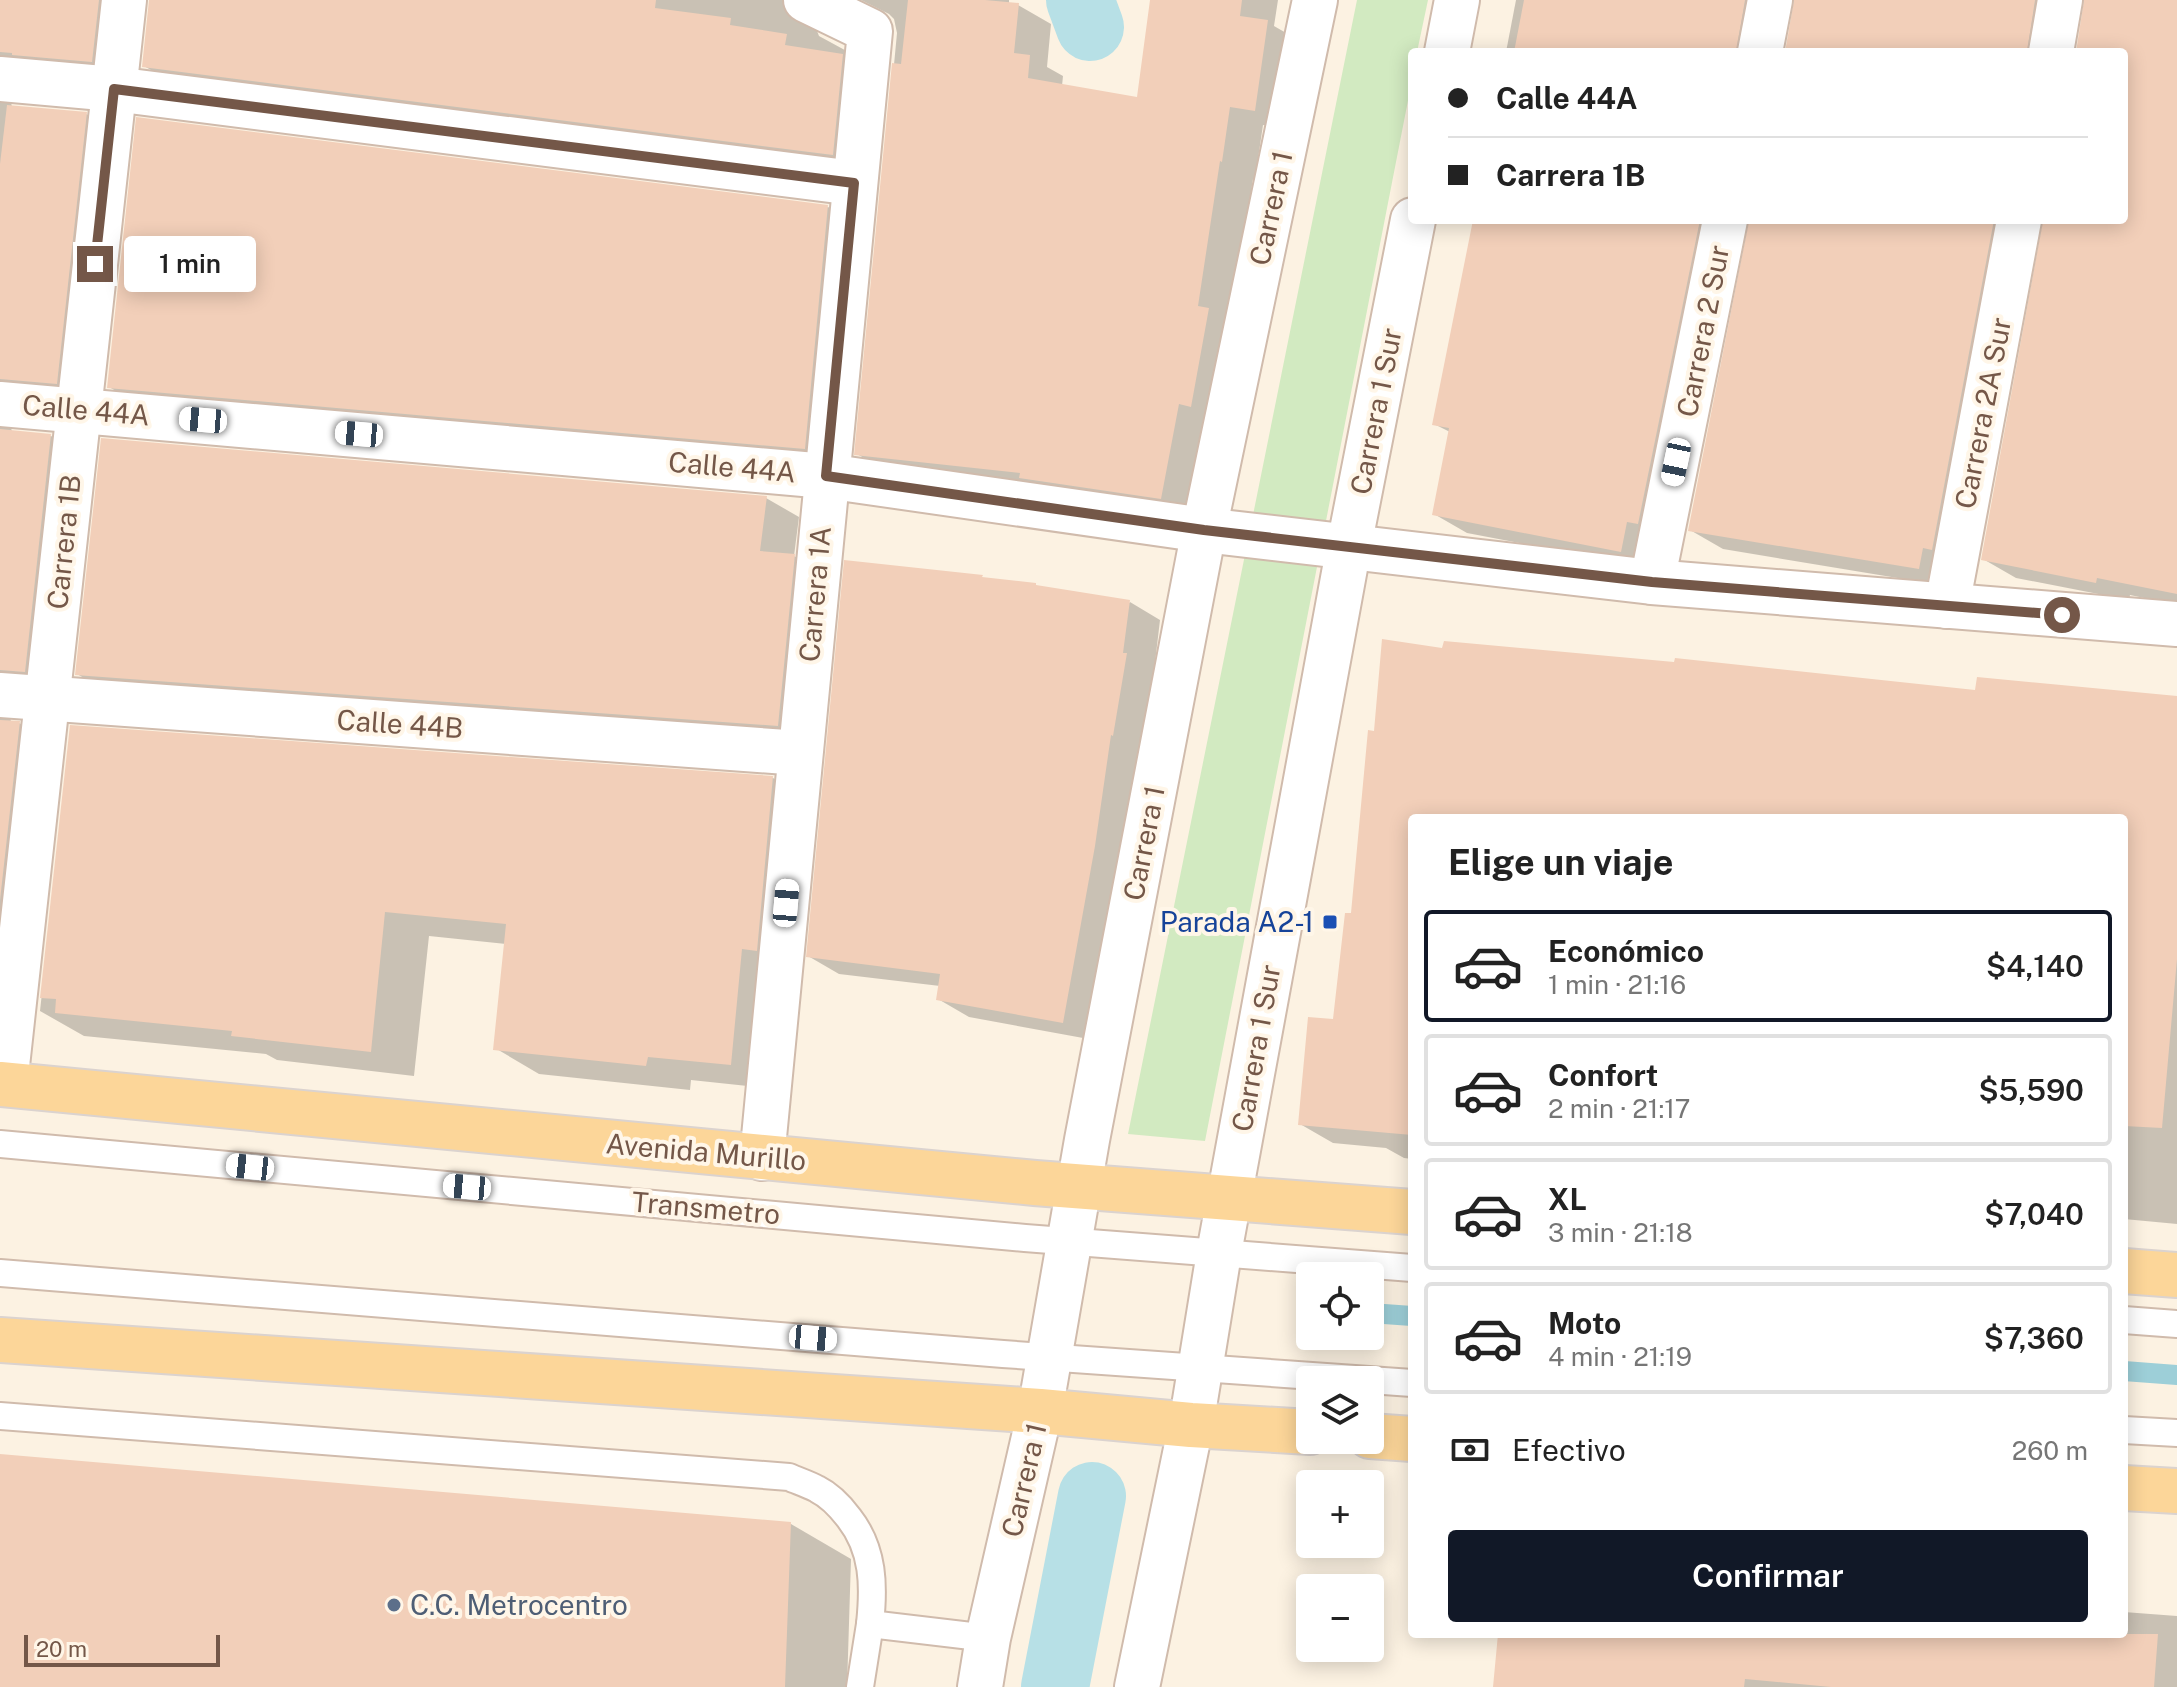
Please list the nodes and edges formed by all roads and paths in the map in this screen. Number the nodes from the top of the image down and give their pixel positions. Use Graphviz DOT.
graph roads {
  1 [pos="124,0"];
  2 [pos="806,0"];
  3 [pos="1315,0"];
  4 [pos="1457,0"];
  5 [pos="1770,0"];
  6 [pos="2060,0"];
  7 [pos="1448,48"];
  8 [pos="1761,48"];
  9 [pos="2052,48"];
  10 [pos="0,79"];
  11 [pos="114,89"];
  12 [pos="854,183"];
  13 [pos="1412,224"];
  14 [pos="1724,224"];
  15 [pos="2018,224"];
  16 [pos="0,404"];
  17 [pos="79,409"];
  18 [pos="826,476"];
  19 [pos="1204,530"];
  20 [pos="1349,546"];
  21 [pos="1652,582"];
  22 [pos="1947,606"];
  23 [pos="2177,624"];
  24 [pos="0,695"];
  25 [pos="48,698"];
  26 [pos="800,753"];
  27 [pos="3,1084"];
  28 [pos="0,1144"];
  29 [pos="762,1158"];
  30 [pos="1079,1186"];
  31 [pos="1229,1197"];
  32 [pos="1408,1212"];
  33 [pos="1069,1242"];
  34 [pos="1219,1253"];
  35 [pos="1408,1268"];
  36 [pos="2128,1271"];
  37 [pos="0,1273"];
  38 [pos="2177,1275"];
  39 [pos="2128,1320"];
  40 [pos="2177,1324"];
  41 [pos="0,1340"];
  42 [pos="1048,1357"];
  43 [pos="1200,1368"];
  44 [pos="1408,1383"];
  45 [pos="1040,1411"];
  46 [pos="0,1416"];
  47 [pos="1191,1425"];
  48 [pos="2128,1430"];
  49 [pos="1296,1431"];
  50 [pos="2177,1433"];
  51 [pos="1384,1437"];
  52 [pos="1408,1439"];
  53 [pos="2128,1488"];
  54 [pos="2177,1491"];
  55 [pos="870,1624"];
  56 [pos="988,1638"];
  57 [pos="860,1687"];
  58 [pos="980,1687"];
  59 [pos="1137,1687"];
  1 -- 11 [label="street, Carrera 1B"];
  2 -- 12 [label="street, Carrera 1A"];
  3 -- 19 [label="street, Carrera 1"];
  4 -- 7 [label="street"];
  5 -- 8 [label="street"];
  6 -- 9 [label="street"];
  10 -- 11 [label="street"];
  11 -- 12 [label="street"];
  11 -- 17 [label="street, Carrera 1B"];
  12 -- 18 [label="street, Carrera 1A"];
  13 -- 20 [label="street, Carrera 1 Sur"];
  14 -- 21 [label="street, Carrera 2 Sur"];
  15 -- 22 [label="street, Carrera 2A Sur"];
  16 -- 17 [label="street, Calle 44A"];
  17 -- 18 [label="street, Calle 44A"];
  17 -- 25 [label="street, Carrera 1B"];
  18 -- 19 [label="street, Calle 44A"];
  18 -- 26 [label="street, Carrera 1A"];
  19 -- 20 [label="street, Calle 44A"];
  19 -- 30 [label="street, Carrera 1"];
  20 -- 21 [label="street, Calle 44A"];
  20 -- 31 [label="street, Carrera 1 Sur"];
  21 -- 22 [label="street, Calle 44A"];
  22 -- 23 [label="street, Calle 44A"];
  24 -- 25 [label="street, Calle 44B"];
  25 -- 26 [label="street, Calle 44B"];
  25 -- 27 [label="street, Carrera 1B"];
  26 -- 29 [label="street, Carrera 1A"];
  27 -- 29 [label="main road, Avenida Murillo"];
  28 -- 33 [label="lane, Transmetro"];
  29 -- 30 [label="main road, Avenida Murillo"];
  30 -- 31 [label="main road, Avenida Murillo"];
  30 -- 33 [label="street, Carrera 1"];
  31 -- 32 [label="main road, Avenida Murillo"];
  31 -- 34 [label="street, Carrera 1 Sur"];
  33 -- 34 [label="lane, Transmetro"];
  33 -- 42 [label="street, Carrera 1"];
  34 -- 35 [label="lane, Transmetro"];
  34 -- 43 [label="street, Carrera 1 Sur"];
  36 -- 38 [label="main road"];
  37 -- 42 [label="lane"];
  39 -- 40 [label="lane"];
  41 -- 45 [label="main road"];
  42 -- 43 [label="lane"];
  42 -- 45 [label="street, Carrera 1"];
  43 -- 44 [label="lane"];
  43 -- 47 [label="street, Carrera 1 Sur"];
  45 -- 47 [label="main road"];
  45 -- 56 [label="street, Carrera 1"];
  46 -- 55 [label="lane"];
  47 -- 49 [label="main road"];
  47 -- 59 [label="street, Carrera 1 Sur"];
  48 -- 50 [label="lane"];
  51 -- 52 [label="main road"];
  53 -- 54 [label="main road"];
  55 -- 56 [label="lane"];
  55 -- 57 [label="lane"];
  56 -- 58 [label="street, Carrera 1"];
}
